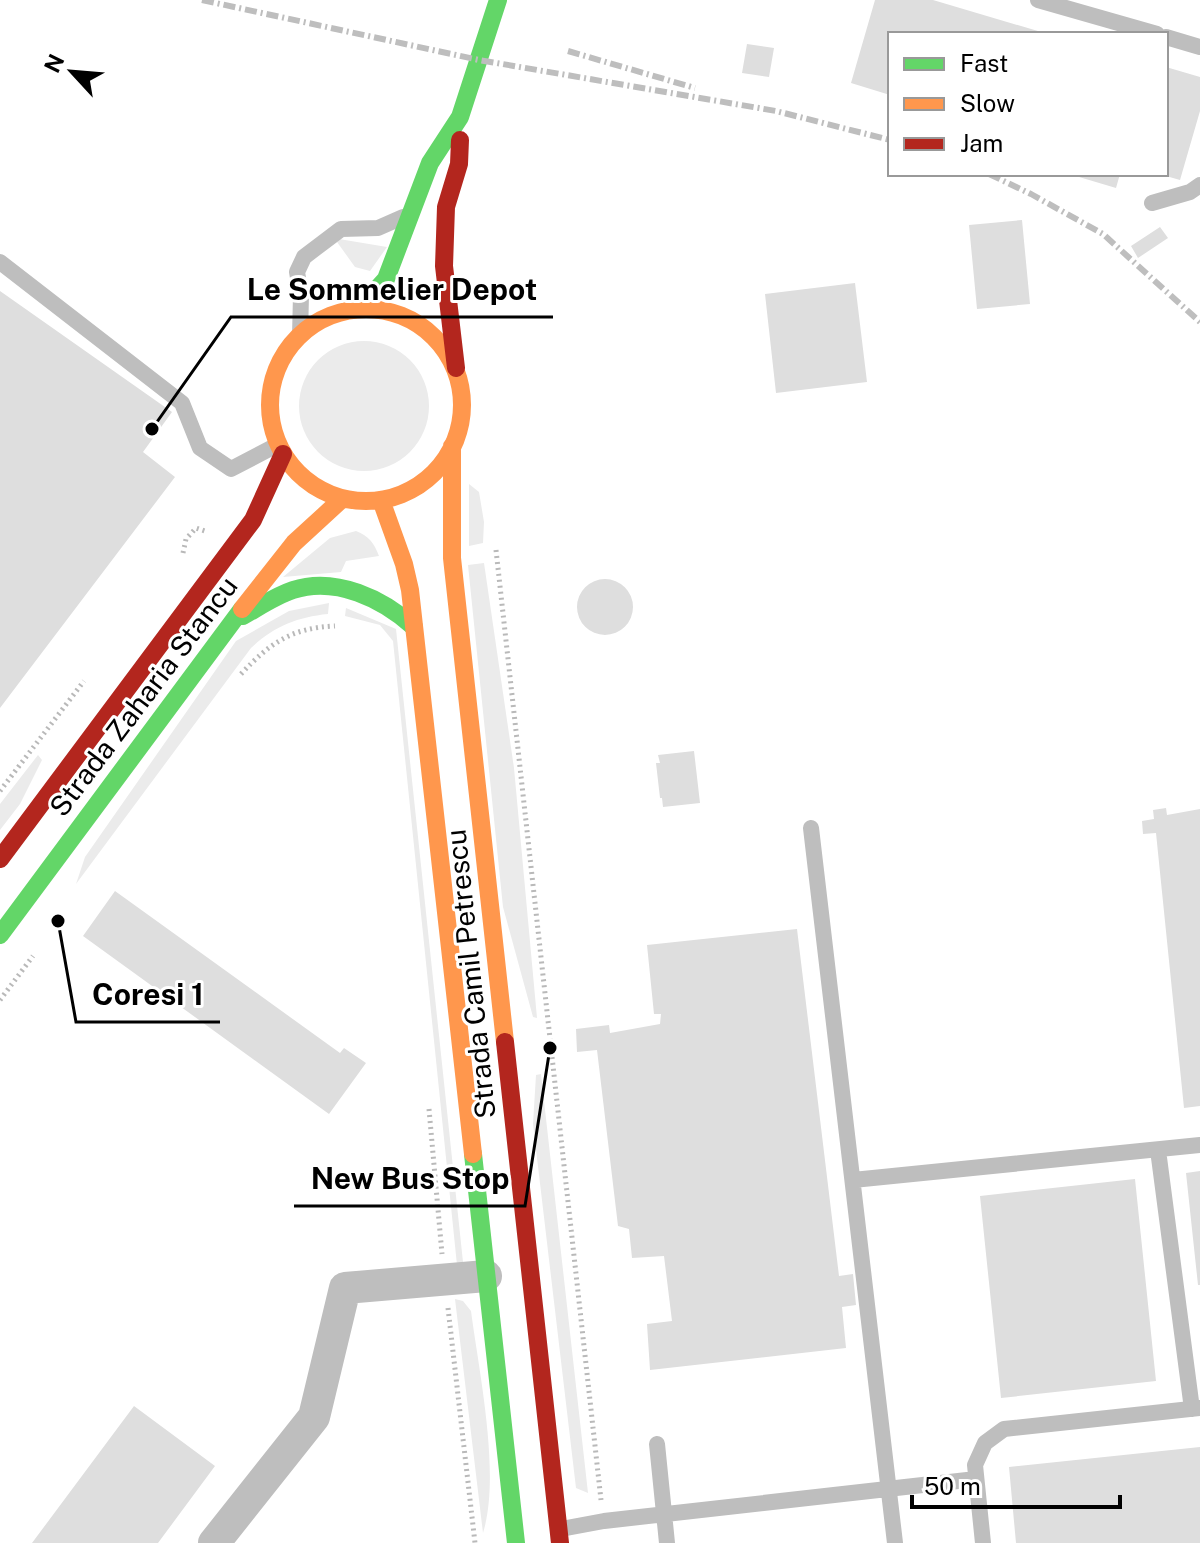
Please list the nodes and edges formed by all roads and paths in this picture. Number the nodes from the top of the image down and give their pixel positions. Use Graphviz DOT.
graph roads {
  1 [pos="498,0"];
  2 [pos="1038,0"];
  3 [pos="1150,32"];
  4 [pos="1168,38"];
  5 [pos="1200,47"];
  6 [pos="460,117"];
  7 [pos="1200,185"];
  8 [pos="1152,203"];
  9 [pos="409,215"];
  10 [pos="0,262"];
  11 [pos="359,309"];
  12 [pos="300,336"];
  13 [pos="457,376"];
  14 [pos="452,446"];
  15 [pos="280,449"];
  16 [pos="342,499"];
  17 [pos="381,500"];
  18 [pos="496,550"];
  19 [pos="234,621"];
  20 [pos="333,626"];
  21 [pos="414,627"];
  22 [pos="242,673"];
  23 [pos="811,828"];
  24 [pos="0,859"];
  25 [pos="0,935"];
  26 [pos="1200,1145"];
  27 [pos="1158,1150"];
  28 [pos="853,1180"];
  29 [pos="486,1276"];
  30 [pos="1196,1409"];
  31 [pos="657,1444"];
  32 [pos="976,1479"];
  33 [pos="890,1488"];
  34 [pos="664,1514"];
  35 [pos="604,1521"];
  36 [pos="559,1536"];
  37 [pos="214,1543"];
  38 [pos="516,1543"];
  39 [pos="667,1543"];
  40 [pos="895,1543"];
  41 [pos="983,1543"];
  1 -- 6 [label="main road"];
  2 -- 3 [label="lane"];
  4 -- 5 [label="lane"];
  6 -- 9 [label="main road"];
  6 -- 13 [label="main road"];
  7 -- 8 [label="lane"];
  9 -- 11 [label="main road"];
  9 -- 12 [label="lane"];
  10 -- 15 [label="lane"];
  11 -- 12 [label="main road"];
  11 -- 13 [label="main road"];
  12 -- 15 [label="main road"];
  13 -- 14 [label="main road"];
  14 -- 17 [label="main road"];
  14 -- 36 [label="main road, Strada Camil Petrescu"];
  15 -- 16 [label="main road"];
  15 -- 24 [label="main road, Strada Zaharia Stancu"];
  16 -- 17 [label="main road"];
  16 -- 19 [label="main road, Strada Zaharia Stancu"];
  17 -- 21 [label="main road, Strada Camil Petrescu"];
  18 -- 35 [label="path"];
  19 -- 21 [label="main road"];
  19 -- 25 [label="main road, Strada Zaharia Stancu"];
  20 -- 22 [label="path"];
  21 -- 29 [label="main road, Strada Camil Petrescu"];
  23 -- 28 [label="lane"];
  26 -- 27 [label="lane"];
  27 -- 28 [label="lane"];
  27 -- 30 [label="lane"];
  28 -- 33 [label="lane"];
  29 -- 37 [label="street"];
  29 -- 38 [label="main road, Strada Camil Petrescu"];
  30 -- 32 [label="lane"];
  31 -- 34 [label="lane"];
  32 -- 33 [label="lane"];
  32 -- 41 [label="lane"];
  33 -- 34 [label="lane"];
  33 -- 40 [label="lane"];
  34 -- 35 [label="lane"];
  34 -- 39 [label="lane"];
  35 -- 36 [label="lane"];
}
